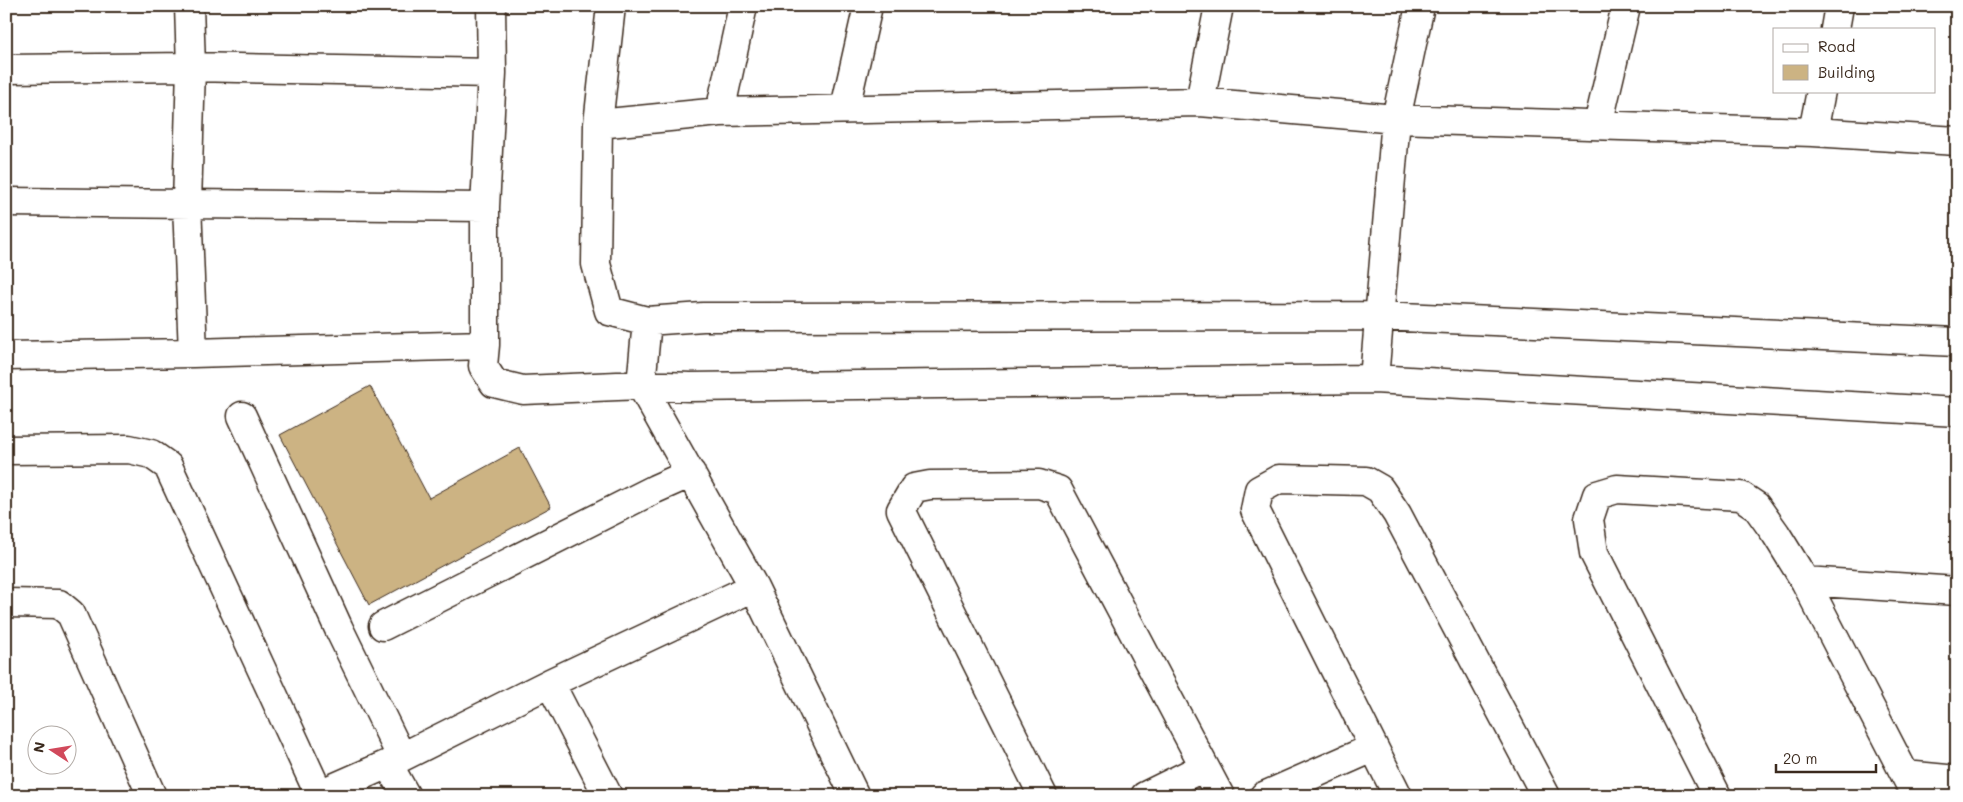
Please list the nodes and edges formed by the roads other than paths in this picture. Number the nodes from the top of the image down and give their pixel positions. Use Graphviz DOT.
graph roads {
  1 [pos="189,6"];
  2 [pos="491,6"];
  3 [pos="611,6"];
  4 [pos="743,6"];
  5 [pos="868,6"];
  6 [pos="1218,6"];
  7 [pos="1420,6"];
  8 [pos="1626,6"];
  9 [pos="1839,6"];
  10 [pos="1835,28"];
  11 [pos="191,67"];
  12 [pos="6,69"];
  13 [pos="492,73"];
  14 [pos="1821,92"];
  15 [pos="1200,102"];
  16 [pos="845,108"];
  17 [pos="720,112"];
  18 [pos="1396,120"];
  19 [pos="598,124"];
  20 [pos="1598,125"];
  21 [pos="1813,132"];
  22 [pos="1957,141"];
  23 [pos="6,202"];
  24 [pos="187,204"];
  25 [pos="485,207"];
  26 [pos="1380,316"];
  27 [pos="647,321"];
  28 [pos="1957,342"];
  29 [pos="485,346"];
  30 [pos="193,353"];
  31 [pos="6,356"];
  32 [pos="1374,379"];
  33 [pos="641,385"];
  34 [pos="1957,412"];
  35 [pos="242,416"];
  36 [pos="6,450"];
  37 [pos="691,473"];
  38 [pos="1805,581"];
  39 [pos="754,587"];
  40 [pos="1957,591"];
  41 [pos="6,603"];
  42 [pos="383,626"];
  43 [pos="550,683"];
  44 [pos="1374,748"];
  45 [pos="394,760"];
  46 [pos="1204,767"];
  47 [pos="1957,780"];
  48 [pos="1911,785"];
  49 [pos="317,795"];
  50 [pos="152,796"];
  51 [pos="406,796"];
  52 [pos="608,796"];
  53 [pos="855,796"];
  54 [pos="1044,796"];
  55 [pos="1146,796"];
  56 [pos="1220,796"];
  57 [pos="1264,796"];
  58 [pos="1398,796"];
  59 [pos="1546,796"];
  60 [pos="1717,796"];
  1 -- 11 [label="street"];
  2 -- 13 [label="street"];
  3 -- 19 [label="street"];
  4 -- 17 [label="street"];
  5 -- 16 [label="street"];
  6 -- 15 [label="street"];
  7 -- 18 [label="street"];
  8 -- 20 [label="street"];
  9 -- 10 [label="street"];
  11 -- 12 [label="street"];
  11 -- 13 [label="street"];
  11 -- 24 [label="street"];
  13 -- 25 [label="street"];
  14 -- 21 [label="street"];
  15 -- 16 [label="street"];
  15 -- 18 [label="street"];
  16 -- 17 [label="street"];
  17 -- 19 [label="street"];
  18 -- 20 [label="street"];
  18 -- 26 [label="street"];
  19 -- 27 [label="street"];
  20 -- 21 [label="street"];
  21 -- 22 [label="street"];
  23 -- 24 [label="street"];
  24 -- 25 [label="street"];
  24 -- 30 [label="street"];
  25 -- 29 [label="street"];
  26 -- 27 [label="street"];
  26 -- 28 [label="street"];
  26 -- 32 [label="street"];
  27 -- 33 [label="street"];
  29 -- 30 [label="street"];
  29 -- 33 [label="street"];
  30 -- 31 [label="street"];
  32 -- 33 [label="street"];
  32 -- 34 [label="street"];
  33 -- 37 [label="street"];
  35 -- 45 [label="street"];
  36 -- 49 [label="street"];
  37 -- 39 [label="street"];
  37 -- 42 [label="street"];
  38 -- 40 [label="street"];
  38 -- 48 [label="street"];
  38 -- 60 [label="street"];
  39 -- 43 [label="street"];
  39 -- 53 [label="street"];
  41 -- 50 [label="street"];
  43 -- 45 [label="street"];
  43 -- 52 [label="street"];
  44 -- 57 [label="street"];
  44 -- 58 [label="street"];
  44 -- 59 [label="street"];
  45 -- 49 [label="street"];
  45 -- 51 [label="street"];
  46 -- 54 [label="street"];
  46 -- 55 [label="street"];
  46 -- 56 [label="street"];
  47 -- 48 [label="street"];
}
